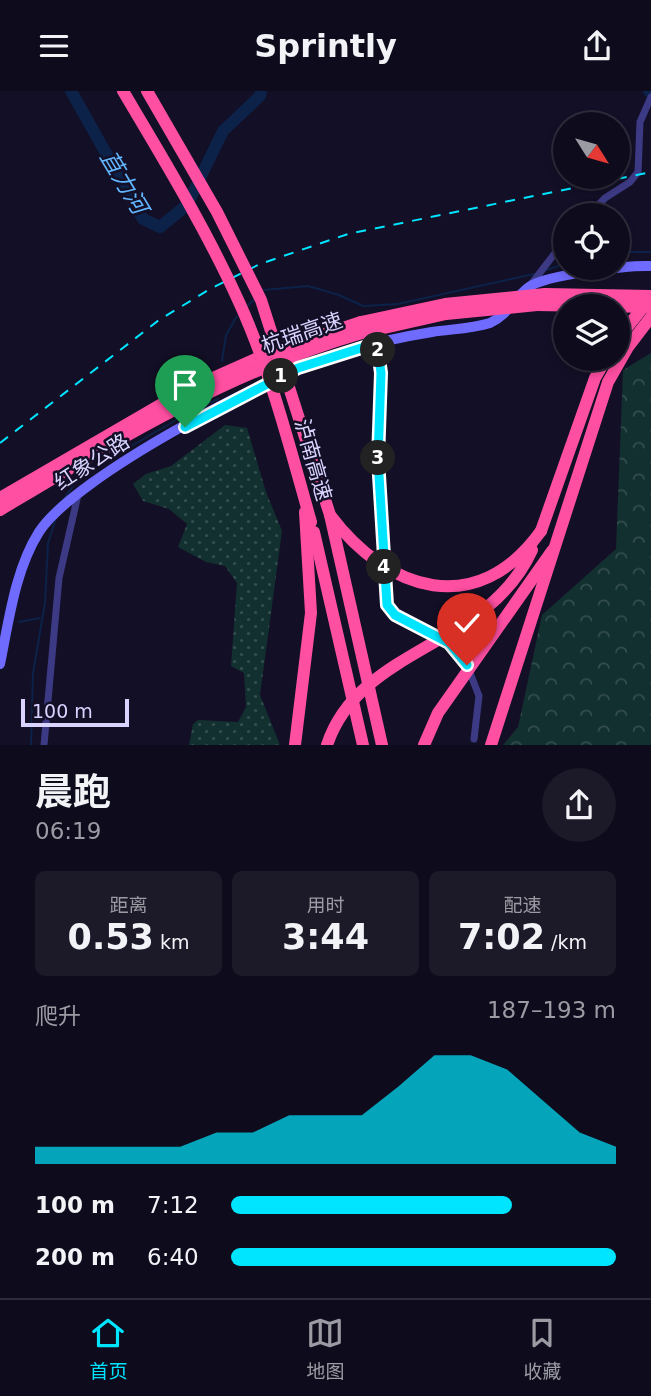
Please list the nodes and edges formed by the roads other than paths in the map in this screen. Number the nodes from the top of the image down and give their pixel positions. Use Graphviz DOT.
graph roads {
  1 [pos="123,91"];
  2 [pos="147,91"];
  3 [pos="651,97"];
  4 [pos="648,105"];
  5 [pos="600,203"];
  6 [pos="553,254"];
  7 [pos="651,266"];
  8 [pos="529,287"];
  9 [pos="651,297"];
  10 [pos="541,300"];
  11 [pos="651,307"];
  12 [pos="651,317"];
  13 [pos="630,324"];
  14 [pos="361,328"];
  15 [pos="377,343"];
  16 [pos="604,371"];
  17 [pos="602,380"];
  18 [pos="79,491"];
  19 [pos="303,494"];
  20 [pos="0,498"];
  21 [pos="0,510"];
  22 [pos="330,515"];
  23 [pos="541,531"];
  24 [pos="552,551"];
  25 [pos="0,664"];
  26 [pos="474,739"];
  27 [pos="44,745"];
  28 [pos="295,745"];
  29 [pos="327,745"];
  30 [pos="363,745"];
  31 [pos="382,745"];
  32 [pos="424,745"];
  33 [pos="491,745"];
  1 -- 19 [label="highway, 泸南高速, bridge"];
  2 -- 22 [label="highway, 泸南高速, bridge"];
  3 -- 4 [label="street"];
  4 -- 5 [label="street"];
  6 -- 8 [label="street"];
  7 -- 8 [label="main road"];
  8 -- 15 [label="main road, 红象公路"];
  9 -- 10 [label="highway, 杭瑞高速"];
  9 -- 13 [label="highway, bridge"];
  10 -- 11 [label="highway, 杭瑞高速"];
  10 -- 14 [label="highway, 杭瑞高速, bridge"];
  12 -- 17 [label="highway"];
  14 -- 20 [label="highway, 杭瑞高速"];
  14 -- 21 [label="highway, 杭瑞高速"];
  15 -- 18 [label="main road, 红象公路"];
  15 -- 26 [label="street"];
  16 -- 17 [label="highway"];
  17 -- 23 [label="highway"];
  17 -- 24 [label="highway"];
  18 -- 25 [label="main road, 红象公路"];
  18 -- 27 [label="street"];
  19 -- 28 [label="highway"];
  19 -- 30 [label="highway, 泸南高速, bridge"];
  22 -- 23 [label="highway, bridge"];
  22 -- 31 [label="highway, 泸南高速"];
  23 -- 29 [label="highway, bridge"];
  24 -- 32 [label="highway, bridge"];
  24 -- 33 [label="highway"];
}
